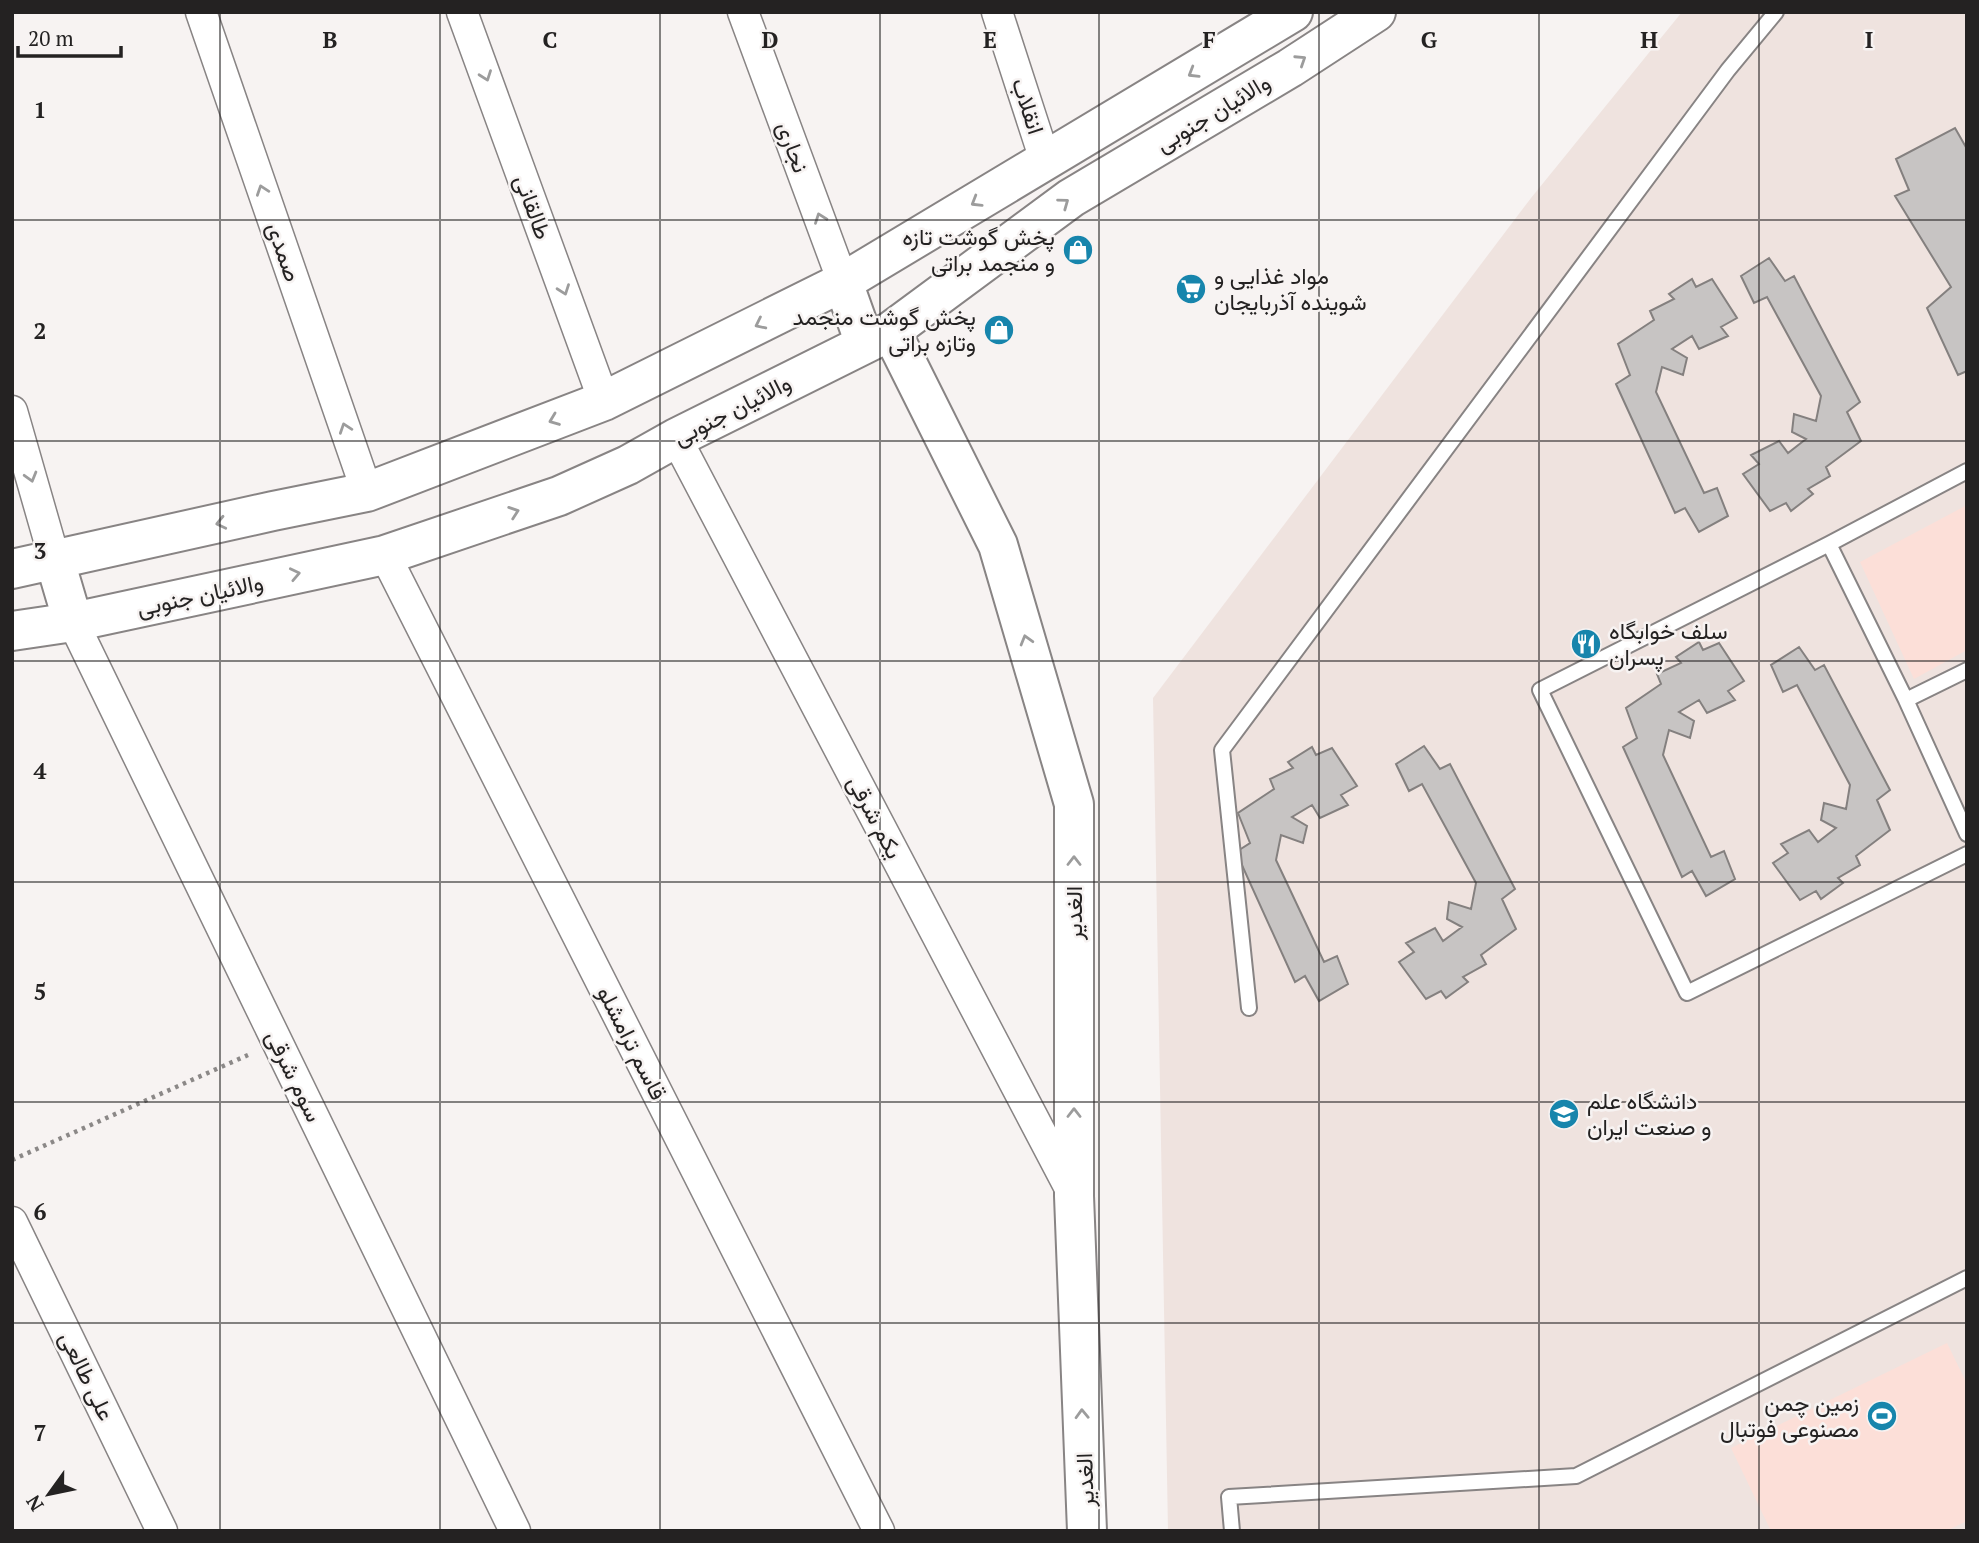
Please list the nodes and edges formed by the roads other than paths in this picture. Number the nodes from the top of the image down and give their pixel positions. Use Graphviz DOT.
graph roads {
  1 [pos="201,12"];
  2 [pos="462,12"];
  3 [pos="743,12"];
  4 [pos="997,12"];
  5 [pos="1376,12"];
  6 [pos="1776,12"];
  7 [pos="1273,18"];
  8 [pos="1045,159"];
  9 [pos="843,282"];
  10 [pos="878,337"];
  11 [pos="604,401"];
  12 [pos="12,411"];
  13 [pos="676,438"];
  14 [pos="1967,471"];
  15 [pos="367,492"];
  16 [pos="1829,544"];
  17 [pos="385,555"];
  18 [pos="55,561"];
  19 [pos="12,569"];
  20 [pos="73,622"];
  21 [pos="12,631"];
  22 [pos="1967,670"];
  23 [pos="1906,700"];
  24 [pos="1967,834"];
  25 [pos="1967,854"];
  26 [pos="1249,1008"];
  27 [pos="1074,1196"];
  28 [pos="12,1222"];
  29 [pos="1967,1278"];
  30 [pos="162,1531"];
  31 [pos="515,1531"];
  32 [pos="879,1531"];
  33 [pos="1087,1531"];
  34 [pos="1232,1531"];
  15 -- 1 [label="street, صمدی, one-way"];
  2 -- 11 [label="street, طالقانی, one-way"];
  9 -- 3 [label="street, نجاری, one-way"];
  4 -- 8 [label="street, انقلاب"];
  10 -- 5 [label="main road, والائیان جنوبی, one-way"];
  6 -- 26 [label="lane"];
  7 -- 8 [label="main road, والائیان جنوبی, one-way"];
  8 -- 9 [label="main road, والائیان جنوبی, one-way"];
  9 -- 10 [label="main road, الغدیر"];
  9 -- 11 [label="main road, والائیان جنوبی, one-way"];
  10 -- 13 [label="main road, والائیان جنوبی"];
  27 -- 10 [label="main road, الغدیر, one-way"];
  11 -- 15 [label="main road, والائیان جنوبی, one-way"];
  12 -- 18 [label="street, one-way"];
  17 -- 13 [label="main road, والائیان جنوبی, one-way"];
  13 -- 27 [label="street, یکم شرقی"];
  14 -- 16 [label="lane"];
  15 -- 18 [label="main road, والائیان جنوبی, one-way"];
  16 -- 23 [label="lane"];
  16 -- 25 [label="lane"];
  20 -- 17 [label="main road, والائیان جنوبی, one-way"];
  17 -- 32 [label="street, قاسم ترامشلو"];
  18 -- 19 [label="main road, والائیان جنوبی"];
  18 -- 20 [label="main road"];
  20 -- 21 [label="main road, والائیان جنوبی"];
  20 -- 31 [label="street, سوم شرقی"];
  22 -- 23 [label="lane"];
  23 -- 24 [label="lane"];
  33 -- 27 [label="main road, الغدیر, one-way"];
  28 -- 30 [label="street, علی طالعی"];
  29 -- 34 [label="lane"];
}
